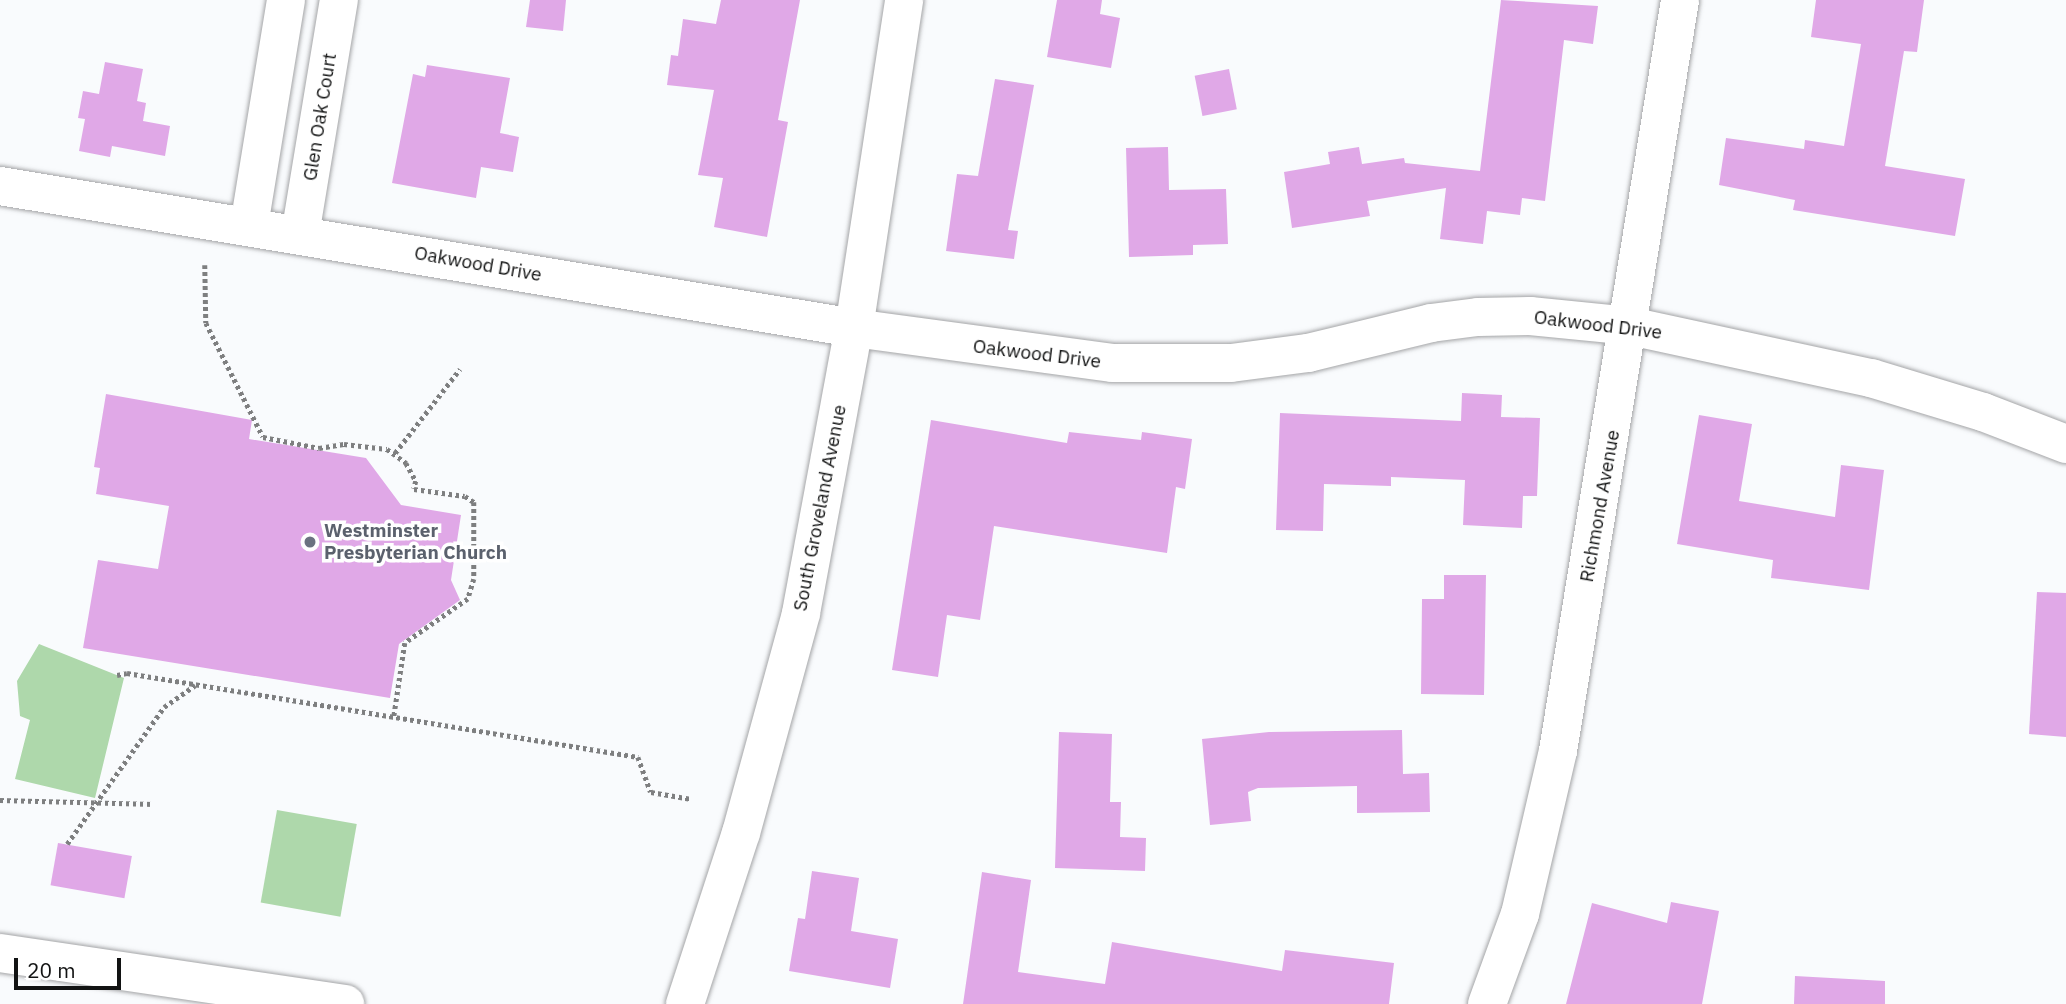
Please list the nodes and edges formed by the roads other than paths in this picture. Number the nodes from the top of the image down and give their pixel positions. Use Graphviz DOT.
graph roads {
  1 [pos="286,0"];
  2 [pos="339,0"];
  3 [pos="904,0"];
  4 [pos="1681,0"];
  5 [pos="0,186"];
  6 [pos="249,226"];
  7 [pos="300,234"];
  8 [pos="1630,326"];
  9 [pos="854,328"];
  10 [pos="2066,444"];
  11 [pos="0,953"];
  12 [pos="345,1004"];
  13 [pos="685,1004"];
  14 [pos="1487,1004"];
  1 -- 6 [label="street"];
  2 -- 7 [label="street, Glen Oak Court"];
  3 -- 9 [label="street, South Groveland Avenue"];
  4 -- 8 [label="street, Richmond Avenue"];
  5 -- 6 [label="street, Oakwood Drive"];
  6 -- 7 [label="street, Oakwood Drive"];
  7 -- 9 [label="street, Oakwood Drive"];
  8 -- 9 [label="street, Oakwood Drive"];
  8 -- 10 [label="street, Oakwood Drive"];
  8 -- 14 [label="street, Richmond Avenue"];
  9 -- 13 [label="street, South Groveland Avenue"];
  11 -- 12 [label="street"];
}
